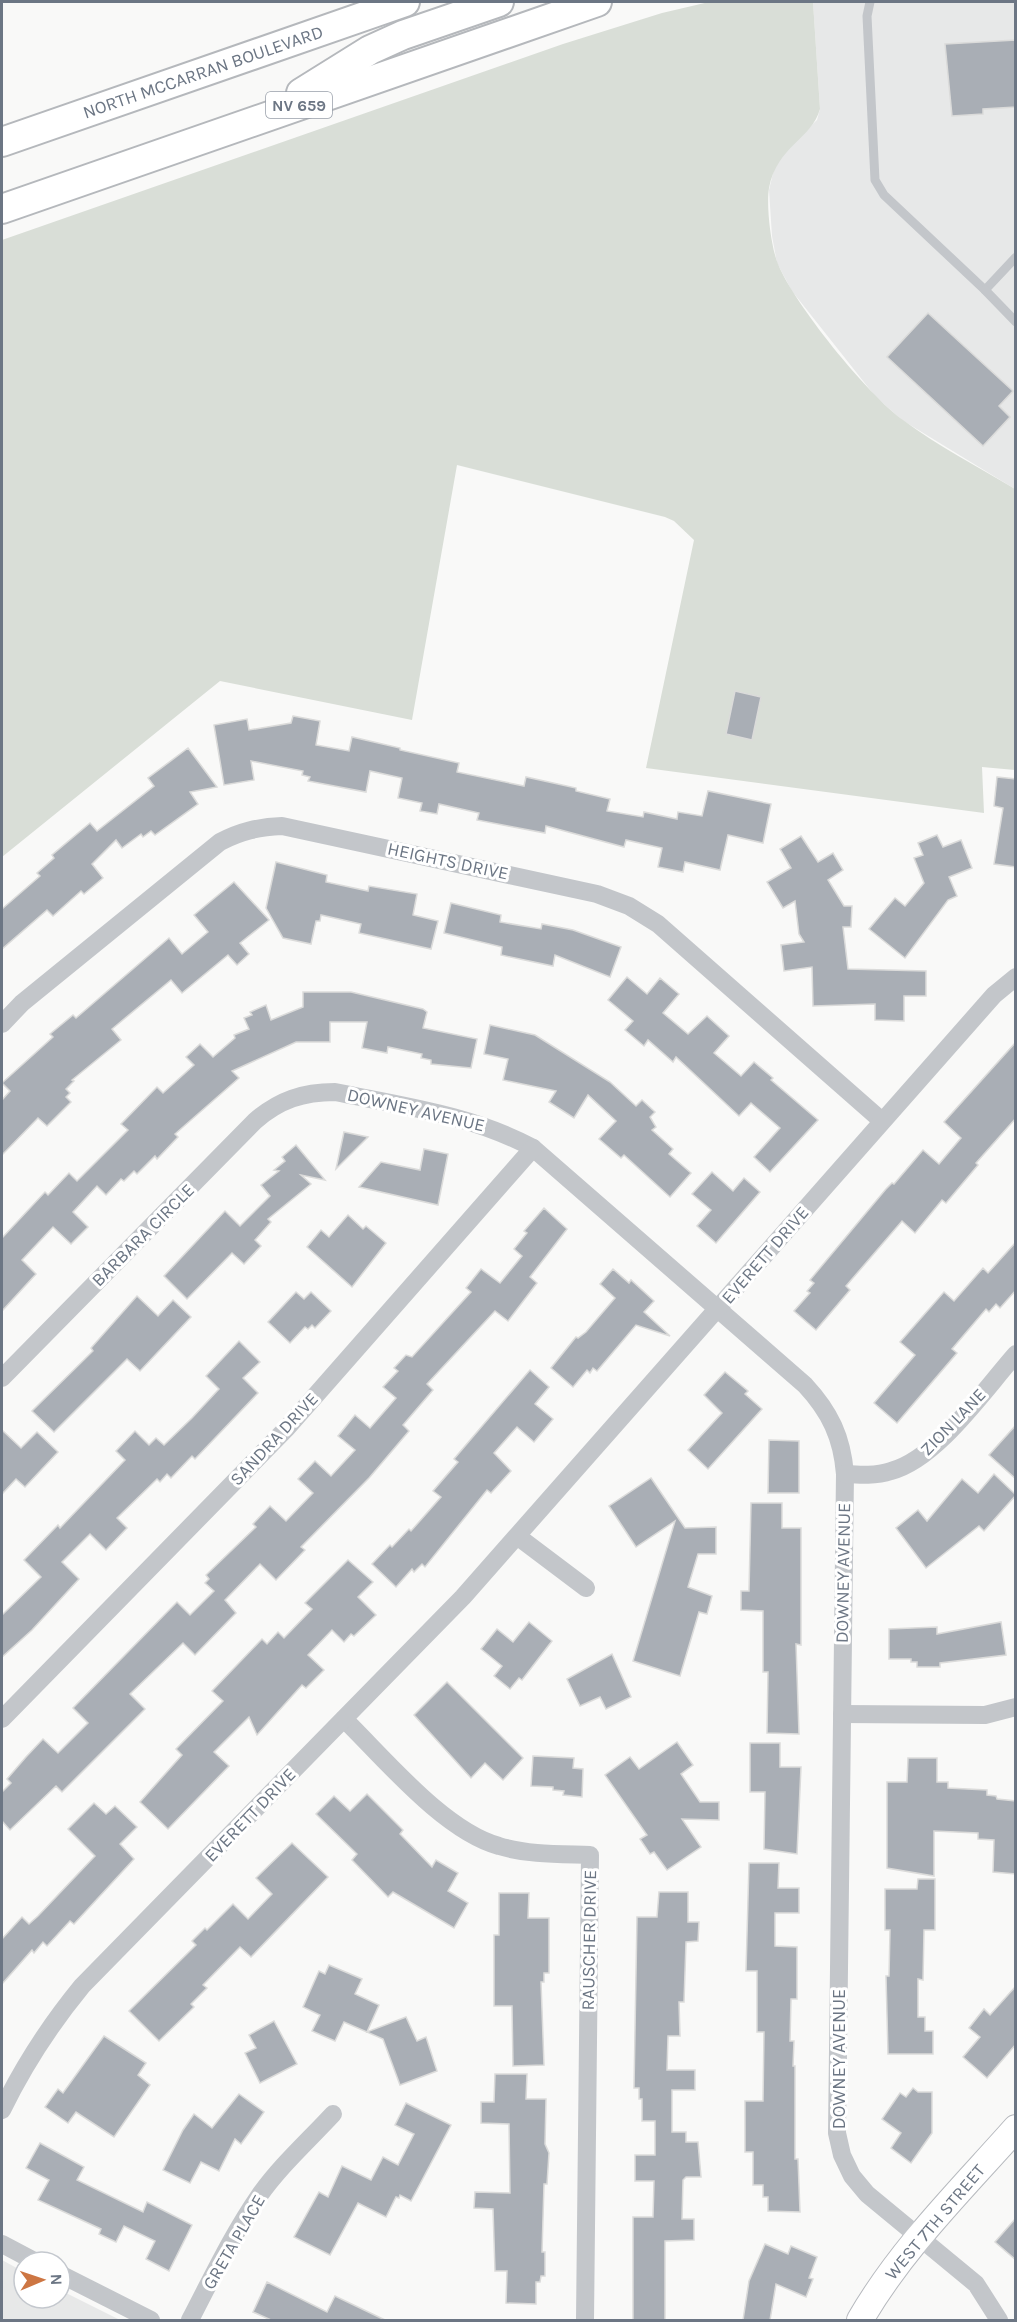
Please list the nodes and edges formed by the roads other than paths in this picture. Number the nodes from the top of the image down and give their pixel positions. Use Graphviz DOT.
graph roads {
  1 [pos="405,2"];
  2 [pos="499,2"];
  3 [pos="597,2"];
  4 [pos="862,2"];
  5 [pos="870,2"];
  6 [pos="867,16"];
  7 [pos="264,117"];
  8 [pos="2,142"];
  9 [pos="2,209"];
  10 [pos="1016,257"];
  11 [pos="985,291"];
  12 [pos="1016,322"];
  13 [pos="1016,977"];
  14 [pos="2,1024"];
  15 [pos="289,1098"];
  16 [pos="882,1121"];
  17 [pos="533,1148"];
  18 [pos="718,1308"];
  19 [pos="1016,1354"];
  20 [pos="2,1378"];
  21 [pos="845,1474"];
  22 [pos="517,1536"];
  23 [pos="586,1588"];
  24 [pos="1016,1707"];
  25 [pos="842,1714"];
  26 [pos="2,1719"];
  27 [pos="345,1719"];
  28 [pos="2,2109"];
  29 [pos="333,2114"];
  30 [pos="1016,2128"];
  31 [pos="920,2236"];
  32 [pos="72,2280"];
  33 [pos="151,2320"];
  34 [pos="190,2320"];
  35 [pos="585,2320"];
  36 [pos="860,2320"];
  37 [pos="999,2320"];
  1 -- 8 [label="main road, NORTH MCCARRAN BOULEVARD"];
  2 -- 7 [label="main road"];
  3 -- 7 [label="main road, NV 659"];
  4 -- 6 [label="lane"];
  5 -- 6 [label="lane"];
  6 -- 11 [label="lane"];
  7 -- 9 [label="main road, NV 659"];
  10 -- 11 [label="lane"];
  11 -- 12 [label="lane"];
  13 -- 16 [label="street, EVERETT DRIVE"];
  14 -- 16 [label="street, HEIGHTS DRIVE"];
  15 -- 17 [label="street, DOWNEY AVENUE"];
  15 -- 20 [label="street, BARBARA CIRCLE"];
  16 -- 18 [label="street, EVERETT DRIVE"];
  17 -- 18 [label="street, DOWNEY AVENUE"];
  17 -- 26 [label="street, SANDRA DRIVE"];
  18 -- 21 [label="street, DOWNEY AVENUE"];
  18 -- 22 [label="street, EVERETT DRIVE"];
  19 -- 21 [label="street, ZION LANE"];
  21 -- 25 [label="street, DOWNEY AVENUE"];
  22 -- 23 [label="street"];
  22 -- 27 [label="street, EVERETT DRIVE"];
  24 -- 25 [label="street"];
  25 -- 31 [label="street, DOWNEY AVENUE"];
  27 -- 28 [label="street, EVERETT DRIVE"];
  27 -- 35 [label="street, RAUSCHER DRIVE"];
  29 -- 34 [label="street, GRETA PLACE"];
  30 -- 31 [label="main road, WEST 7TH STREET"];
  31 -- 36 [label="main road, WEST 7TH STREET"];
  31 -- 37 [label="street, DOWNEY AVENUE"];
  32 -- 33 [label="street"];
}
